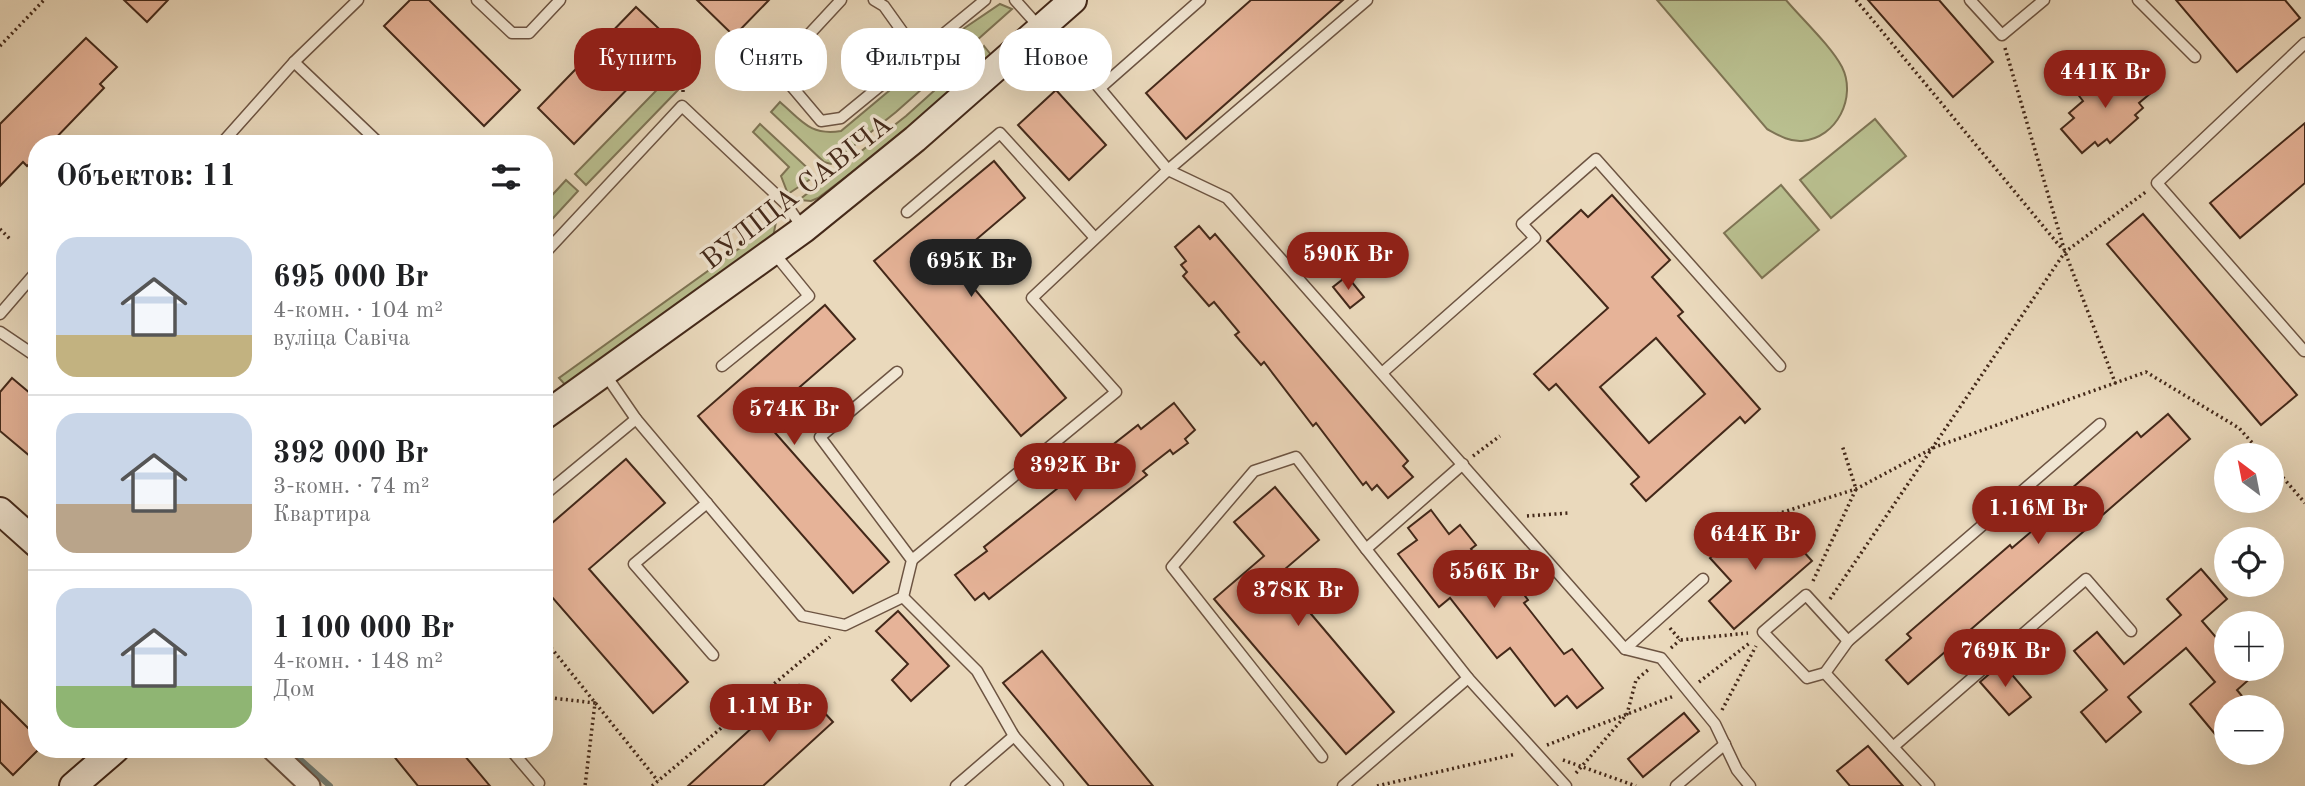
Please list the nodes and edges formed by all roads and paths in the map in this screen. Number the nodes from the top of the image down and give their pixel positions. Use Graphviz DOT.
graph roads {
  1 [pos="44,0"];
  2 [pos="358,0"];
  3 [pos="477,0"];
  4 [pos="559,0"];
  5 [pos="841,0"];
  6 [pos="874,0"];
  7 [pos="985,0"];
  8 [pos="1015,0"];
  9 [pos="1073,0"];
  10 [pos="1200,0"];
  11 [pos="1367,0"];
  12 [pos="1857,0"];
  13 [pos="1970,0"];
  14 [pos="2044,0"];
  15 [pos="2138,0"];
  16 [pos="900,28"];
  17 [pos="951,28"];
  18 [pos="1040,28"];
  19 [pos="1042,28"];
  20 [pos="2002,35"];
  21 [pos="2305,43"];
  22 [pos="0,46"];
  23 [pos="2195,57"];
  24 [pos="295,62"];
  25 [pos="999,64"];
  26 [pos="1112,77"];
  27 [pos="874,91"];
  28 [pos="1102,91"];
  29 [pos="229,135"];
  30 [pos="371,135"];
  31 [pos="1168,170"];
  32 [pos="2157,183"];
  33 [pos="907,212"];
  34 [pos="0,229"];
  35 [pos="804,229"];
  36 [pos="1095,238"];
  37 [pos="10,239"];
  38 [pos="553,244"];
  39 [pos="2065,252"];
  40 [pos="773,253"];
  41 [pos="28,281"];
  42 [pos="0,314"];
  43 [pos="0,332"];
  44 [pos="28,351"];
  45 [pos="2305,351"];
  46 [pos="722,366"];
  47 [pos="1780,366"];
  48 [pos="897,372"];
  49 [pos="1382,373"];
  50 [pos="605,374"];
  51 [pos="2116,385"];
  52 [pos="553,410"];
  53 [pos="636,419"];
  54 [pos="2100,424"];
  55 [pos="1500,436"];
  56 [pos="2252,443"];
  57 [pos="1842,445"];
  58 [pos="1935,447"];
  59 [pos="1463,464"];
  60 [pos="2284,479"];
  61 [pos="553,488"];
  62 [pos="1856,489"];
  63 [pos="707,503"];
  64 [pos="2305,503"];
  65 [pos="0,511"];
  66 [pos="1569,513"];
  67 [pos="1761,519"];
  68 [pos="1515,524"];
  69 [pos="28,536"];
  70 [pos="1366,549"];
  71 [pos="912,560"];
  72 [pos="1703,579"];
  73 [pos="1806,595"];
  74 [pos="903,597"];
  75 [pos="1821,612"];
  76 [pos="1661,617"];
  77 [pos="845,625"];
  78 [pos="1763,632"];
  79 [pos="2131,632"];
  80 [pos="1848,641"];
  81 [pos="1625,649"];
  82 [pos="553,650"];
  83 [pos="713,655"];
  84 [pos="1825,673"];
  85 [pos="1468,678"];
  86 [pos="1636,680"];
  87 [pos="1688,690"];
  88 [pos="553,698"];
  89 [pos="595,703"];
  90 [pos="1628,713"];
  91 [pos="1715,724"];
  92 [pos="1014,736"];
  93 [pos="1724,744"];
  94 [pos="1893,747"];
  95 [pos="1535,749"];
  96 [pos="1322,757"];
  97 [pos="106,758"];
  98 [pos="280,758"];
  99 [pos="518,758"];
  100 [pos="1582,766"];
  101 [pos="658,782"];
  102 [pos="539,783"];
  103 [pos="73,786"];
  104 [pos="310,786"];
  105 [pos="586,786"];
  106 [pos="652,786"];
  107 [pos="956,786"];
  108 [pos="1058,786"];
  109 [pos="1343,786"];
  110 [pos="1377,786"];
  111 [pos="1565,786"];
  112 [pos="1636,786"];
  113 [pos="1676,786"];
  114 [pos="1750,786"];
  115 [pos="1928,786"];
  1 -- 22 [label="path"];
  2 -- 24 [label="lane"];
  3 -- 4 [label="lane"];
  5 -- 27 [label="lane"];
  6 -- 16 [label="lane"];
  7 -- 17 [label="lane"];
  8 -- 18 [label="lane"];
  9 -- 19 [label="street, ВУЛІЦА САВІЧА"];
  10 -- 26 [label="lane"];
  11 -- 31 [label="lane"];
  12 -- 39 [label="path"];
  13 -- 20 [label="lane"];
  14 -- 20 [label="lane"];
  15 -- 23 [label="lane"];
  20 -- 39 [label="path"];
  21 -- 32 [label="lane"];
  24 -- 29 [label="lane"];
  24 -- 30 [label="lane"];
  25 -- 35 [label="street, ВУЛІЦА САВІЧА"];
  28 -- 31 [label="lane"];
  31 -- 36 [label="lane"];
  31 -- 49 [label="lane"];
  32 -- 39 [label="path"];
  32 -- 45 [label="lane"];
  33 -- 36 [label="lane"];
  34 -- 37 [label="path"];
  35 -- 38 [label="lane"];
  35 -- 40 [label="street, ВУЛІЦА САВІЧА"];
  36 -- 71 [label="lane"];
  39 -- 51 [label="path"];
  39 -- 58 [label="path"];
  40 -- 46 [label="lane"];
  40 -- 50 [label="street, ВУЛІЦА САВІЧА"];
  41 -- 42 [label="lane"];
  43 -- 44 [label="lane"];
  47 -- 49 [label="lane"];
  48 -- 71 [label="lane"];
  49 -- 59 [label="lane"];
  50 -- 52 [label="street, ВУЛІЦА САВІЧА"];
  50 -- 53 [label="lane"];
  51 -- 56 [label="path"];
  51 -- 58 [label="path"];
  53 -- 61 [label="lane"];
  53 -- 63 [label="lane"];
  54 -- 80 [label="lane"];
  55 -- 59 [label="path"];
  57 -- 62 [label="path"];
  58 -- 62 [label="path"];
  58 -- 75 [label="path"];
  59 -- 68 [label="lane"];
  59 -- 70 [label="lane"];
  60 -- 64 [label="path"];
  62 -- 67 [label="path"];
  62 -- 73 [label="path"];
  63 -- 77 [label="lane"];
  63 -- 83 [label="lane"];
  65 -- 69 [label="street"];
  66 -- 68 [label="path"];
  68 -- 81 [label="lane"];
  70 -- 85 [label="lane"];
  70 -- 96 [label="lane"];
  71 -- 74 [label="lane"];
  72 -- 76 [label="lane"];
  73 -- 75 [label="lane"];
  73 -- 78 [label="lane"];
  74 -- 77 [label="lane"];
  74 -- 92 [label="lane"];
  75 -- 80 [label="lane"];
  76 -- 78 [label="path"];
  76 -- 81 [label="lane"];
  77 -- 101 [label="path"];
  78 -- 84 [label="lane"];
  78 -- 87 [label="path"];
  78 -- 91 [label="path"];
  79 -- 94 [label="lane"];
  80 -- 84 [label="lane"];
  81 -- 87 [label="lane"];
  82 -- 89 [label="path"];
  84 -- 94 [label="lane"];
  85 -- 95 [label="lane"];
  85 -- 109 [label="lane"];
  86 -- 90 [label="path"];
  87 -- 90 [label="path"];
  87 -- 91 [label="lane"];
  88 -- 89 [label="path"];
  89 -- 101 [label="path"];
  89 -- 105 [label="path"];
  90 -- 95 [label="path"];
  90 -- 100 [label="path"];
  91 -- 93 [label="lane"];
  92 -- 107 [label="lane"];
  92 -- 108 [label="lane"];
  93 -- 113 [label="lane"];
  93 -- 114 [label="lane"];
  94 -- 115 [label="lane"];
  95 -- 100 [label="path"];
  95 -- 110 [label="path"];
  95 -- 111 [label="lane"];
  97 -- 103 [label="street"];
  98 -- 104 [label="street"];
  99 -- 102 [label="lane"];
  100 -- 111 [label="path"];
  100 -- 112 [label="path"];
  101 -- 106 [label="path"];
}
